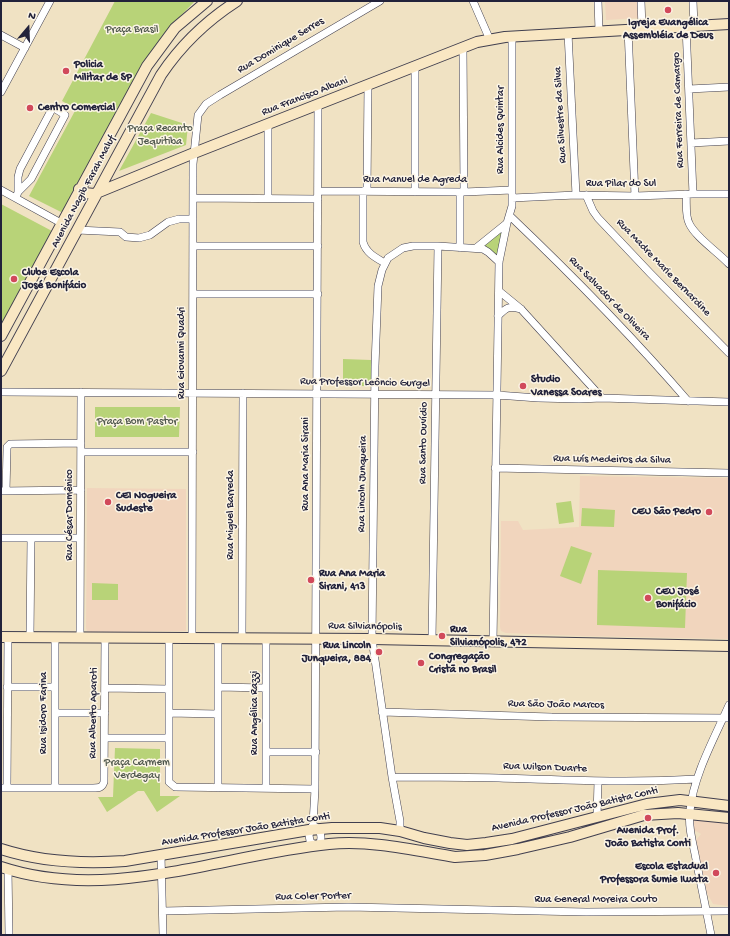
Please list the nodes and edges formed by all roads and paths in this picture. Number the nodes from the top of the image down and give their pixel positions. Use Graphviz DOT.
graph roads {
  1 [pos="50,1"];
  2 [pos="237,1"];
  3 [pos="380,1"];
  4 [pos="473,1"];
  5 [pos="598,1"];
  6 [pos="641,1"];
  7 [pos="693,1"];
  8 [pos="204,2"];
  9 [pos="729,24"];
  10 [pos="690,26"];
  11 [pos="642,28"];
  12 [pos="628,29"];
  13 [pos="599,31"];
  14 [pos="568,33"];
  15 [pos="1,35"];
  16 [pos="512,37"];
  17 [pos="490,40"];
  18 [pos="463,47"];
  19 [pos="25,48"];
  20 [pos="416,66"];
  21 [pos="368,85"];
  22 [pos="729,87"];
  23 [pos="689,89"];
  24 [pos="1,92"];
  25 [pos="318,105"];
  26 [pos="198,116"];
  27 [pos="268,124"];
  28 [pos="729,141"];
  29 [pos="691,143"];
  30 [pos="194,153"];
  31 [pos="80,188"];
  32 [pos="102,188"];
  33 [pos="1,190"];
  34 [pos="365,191"];
  35 [pos="416,192"];
  36 [pos="462,192"];
  37 [pos="512,194"];
  38 [pos="690,194"];
  39 [pos="729,194"];
  40 [pos="17,195"];
  41 [pos="318,195"];
  42 [pos="576,195"];
  43 [pos="586,195"];
  44 [pos="635,196"];
  45 [pos="193,198"];
  46 [pos="268,198"];
  47 [pos="508,219"];
  48 [pos="193,220"];
  49 [pos="61,222"];
  50 [pos="79,226"];
  51 [pos="56,232"];
  52 [pos="72,240"];
  53 [pos="193,246"];
  54 [pos="318,246"];
  55 [pos="438,246"];
  56 [pos="460,248"];
  57 [pos="476,248"];
  58 [pos="720,254"];
  59 [pos="729,254"];
  60 [pos="500,260"];
  61 [pos="385,263"];
  62 [pos="729,264"];
  63 [pos="499,291"];
  64 [pos="193,294"];
  65 [pos="318,294"];
  66 [pos="521,309"];
  67 [pos="498,316"];
  68 [pos="1,336"];
  69 [pos="729,353"];
  70 [pos="1,371"];
  71 [pos="1,392"];
  72 [pos="81,392"];
  73 [pos="192,393"];
  74 [pos="243,393"];
  75 [pos="317,393"];
  76 [pos="375,394"];
  77 [pos="435,394"];
  78 [pos="497,395"];
  79 [pos="602,398"];
  80 [pos="688,401"];
  81 [pos="729,402"];
  82 [pos="81,443"];
  83 [pos="81,452"];
  84 [pos="193,452"];
  85 [pos="495,468"];
  86 [pos="729,473"];
  87 [pos="81,490"];
  88 [pos="4,491"];
  89 [pos="1,538"];
  90 [pos="31,538"];
  91 [pos="80,538"];
  92 [pos="4,637"];
  93 [pos="30,637"];
  94 [pos="55,637"];
  95 [pos="80,637"];
  96 [pos="106,637"];
  97 [pos="169,638"];
  98 [pos="192,638"];
  99 [pos="218,638"];
  100 [pos="242,638"];
  101 [pos="266,638"];
  102 [pos="316,639"];
  103 [pos="372,639"];
  104 [pos="432,640"];
  105 [pos="493,642"];
  106 [pos="729,646"];
  107 [pos="7,687"];
  108 [pos="55,687"];
  109 [pos="105,688"];
  110 [pos="218,688"];
  111 [pos="266,688"];
  112 [pos="169,689"];
  113 [pos="729,705"];
  114 [pos="382,712"];
  115 [pos="55,713"];
  116 [pos="105,713"];
  117 [pos="169,713"];
  118 [pos="218,714"];
  119 [pos="726,718"];
  120 [pos="104,738"];
  121 [pos="168,738"];
  122 [pos="4,752"];
  123 [pos="266,752"];
  124 [pos="316,752"];
  125 [pos="392,776"];
  126 [pos="697,779"];
  127 [pos="598,780"];
  128 [pos="4,788"];
  129 [pos="55,788"];
  130 [pos="218,788"];
  131 [pos="266,788"];
  132 [pos="315,789"];
  133 [pos="691,801"];
  134 [pos="729,806"];
  135 [pos="689,813"];
  136 [pos="597,817"];
  137 [pos="729,818"];
  138 [pos="314,828"];
  139 [pos="400,830"];
  140 [pos="391,845"];
  141 [pos="317,846"];
  142 [pos="1,850"];
  143 [pos="161,855"];
  144 [pos="96,863"];
  145 [pos="4,868"];
  146 [pos="162,873"];
  147 [pos="96,880"];
  148 [pos="463,910"];
  149 [pos="706,910"];
  150 [pos="162,911"];
  151 [pos="729,911"];
  152 [pos="9,935"];
  153 [pos="163,935"];
  154 [pos="711,935"];
  1 -- 19 [label="street"];
  2 -- 32 [label="main road, Avenida Nagib Farah Maluf"];
  3 -- 26 [label="street, Rua Dominique Serres"];
  4 -- 17 [label="street"];
  5 -- 13 [label="street"];
  6 -- 11 [label="street"];
  7 -- 10 [label="street, Rua Ferreira de Camargo"];
  8 -- 31 [label="main road, Avenida Nagib Farah Maluf"];
  9 -- 10 [label="main road, Rua Francisco Albani"];
  10 -- 11 [label="main road, Rua Francisco Albani"];
  10 -- 23 [label="street, Rua Ferreira de Camargo"];
  11 -- 12 [label="main road, Rua Francisco Albani"];
  12 -- 13 [label="main road, Rua Francisco Albani"];
  12 -- 44 [label="street"];
  13 -- 14 [label="main road, Rua Francisco Albani"];
  14 -- 16 [label="main road, Rua Francisco Albani"];
  14 -- 42 [label="street, Rua Silvestre da Silva"];
  15 -- 19 [label="street"];
  16 -- 17 [label="main road, Rua Francisco Albani"];
  16 -- 37 [label="street, Rua Alcides Quintar"];
  17 -- 18 [label="main road, Rua Francisco Albani"];
  18 -- 20 [label="main road, Rua Francisco Albani"];
  18 -- 36 [label="street"];
  19 -- 24 [label="street"];
  20 -- 21 [label="main road, Rua Francisco Albani"];
  20 -- 35 [label="street"];
  21 -- 25 [label="main road, Rua Francisco Albani"];
  21 -- 34 [label="street"];
  22 -- 23 [label="street"];
  23 -- 29 [label="street, Rua Ferreira de Camargo"];
  25 -- 27 [label="main road, Rua Francisco Albani"];
  25 -- 41 [label="street, Rua Ana Maria Sirani"];
  26 -- 30 [label="street, Rua Giovanni Quadri"];
  27 -- 30 [label="main road, Rua Francisco Albani"];
  27 -- 46 [label="street"];
  28 -- 29 [label="street"];
  29 -- 38 [label="street, Rua Ferreira de Camargo"];
  30 -- 32 [label="main road, Rua Francisco Albani"];
  30 -- 45 [label="street, Rua Giovanni Quadri"];
  31 -- 32 [label="main road, Rua Francisco Albani"];
  31 -- 49 [label="main road, Avenida Nagib Farah Maluf"];
  32 -- 50 [label="main road, Avenida Nagib Farah Maluf"];
  33 -- 40 [label="street"];
  34 -- 35 [label="street, Rua Manuel de Agreda"];
  34 -- 41 [label="street, Rua Manuel de Agreda"];
  34 -- 61 [label="street"];
  35 -- 36 [label="street, Rua Manuel de Agreda"];
  36 -- 37 [label="street, Rua Manuel de Agreda"];
  36 -- 56 [label="street"];
  37 -- 42 [label="street, Rua Pilar do Sul"];
  37 -- 47 [label="street, Rua Alcides Quintar"];
  38 -- 39 [label="street, Rua Pilar do Sul"];
  38 -- 44 [label="street, Rua Pilar do Sul"];
  38 -- 58 [label="street, Rua Ferreira de Camargo"];
  40 -- 40 [label="street"];
  40 -- 49 [label="street"];
  41 -- 46 [label="street, Rua Manuel de Agreda"];
  41 -- 54 [label="street, Rua Ana Maria Sirani"];
  42 -- 43 [label="street, Rua Pilar do Sul"];
  43 -- 44 [label="street, Rua Pilar do Sul"];
  43 -- 69 [label="street, Rua Madre Marie Bernardine"];
  45 -- 46 [label="street, Rua Manuel de Agreda"];
  45 -- 48 [label="street, Rua Giovanni Quadri"];
  47 -- 57 [label="street"];
  47 -- 60 [label="street, Rua Alcides Quintar"];
  47 -- 80 [label="street, Rua Salvador de Oliveira"];
  48 -- 50 [label="street"];
  48 -- 53 [label="street, Rua Giovanni Quadri"];
  49 -- 50 [label="main road"];
  49 -- 51 [label="main road, Avenida Nagib Farah Maluf"];
  50 -- 52 [label="main road, Avenida Nagib Farah Maluf"];
  51 -- 52 [label="main road"];
  51 -- 68 [label="main road, Avenida Nagib Farah Maluf"];
  52 -- 70 [label="main road, Avenida Nagib Farah Maluf"];
  53 -- 54 [label="street"];
  53 -- 64 [label="street, Rua Giovanni Quadri"];
  54 -- 65 [label="street, Rua Ana Maria Sirani"];
  55 -- 56 [label="street"];
  55 -- 61 [label="street"];
  55 -- 77 [label="street, Rua Santo Ouvídio"];
  56 -- 57 [label="street"];
  57 -- 60 [label="street"];
  58 -- 59 [label="street"];
  58 -- 62 [label="street, Rua Ferreira de Camargo"];
  60 -- 63 [label="street"];
  61 -- 76 [label="street, Rua Lincoln Junqueira"];
  63 -- 66 [label="street"];
  63 -- 67 [label="street"];
  64 -- 65 [label="street"];
  64 -- 73 [label="street, Rua Giovanni Quadri"];
  65 -- 75 [label="street, Rua Ana Maria Sirani"];
  66 -- 67 [label="street"];
  66 -- 79 [label="street"];
  67 -- 78 [label="street"];
  71 -- 72 [label="street, Rua Professor Leôncio Gurgel"];
  72 -- 73 [label="street, Rua Professor Leôncio Gurgel"];
  72 -- 82 [label="street, Rua César Domênico"];
  73 -- 74 [label="street, Rua Professor Leôncio Gurgel"];
  73 -- 84 [label="street, Rua Giovanni Quadri"];
  74 -- 75 [label="street, Rua Professor Leôncio Gurgel"];
  74 -- 100 [label="street, Rua Miguel Barreda"];
  75 -- 76 [label="street, Rua Professor Leôncio Gurgel"];
  75 -- 102 [label="street, Rua Ana Maria Sirani"];
  76 -- 77 [label="street, Rua Professor Leôncio Gurgel"];
  76 -- 103 [label="street, Rua Lincoln Junqueira"];
  77 -- 78 [label="street, Rua Professor Leôncio Gurgel"];
  77 -- 104 [label="street, Rua Santo Ouvídio"];
  78 -- 79 [label="street, Rua Professor Leôncio Gurgel"];
  78 -- 85 [label="street"];
  79 -- 80 [label="street, Rua Professor Leôncio Gurgel"];
  80 -- 81 [label="street, Rua Professor Leôncio Gurgel"];
  82 -- 83 [label="street, Rua César Domênico"];
  82 -- 88 [label="street"];
  83 -- 84 [label="street"];
  83 -- 87 [label="street, Rua César Domênico"];
  84 -- 98 [label="street, Rua Giovanni Quadri"];
  85 -- 86 [label="street, Rua Luís Medeiros da Silva"];
  85 -- 105 [label="street"];
  87 -- 88 [label="street"];
  87 -- 91 [label="street, Rua César Domênico"];
  89 -- 90 [label="street"];
  90 -- 91 [label="street"];
  90 -- 93 [label="street"];
  91 -- 95 [label="street, Rua César Domênico"];
  92 -- 93 [label="main road, Rua Silvianópolis"];
  92 -- 107 [label="street"];
  93 -- 94 [label="main road, Rua Silvianópolis"];
  94 -- 95 [label="main road, Rua Silvianópolis"];
  94 -- 108 [label="street, Rua Isidoro Farina"];
  95 -- 96 [label="main road, Rua Silvianópolis"];
  96 -- 97 [label="main road, Rua Silvianópolis"];
  96 -- 109 [label="street, Rua Alberto Aparoti"];
  97 -- 98 [label="main road, Rua Silvianópolis"];
  97 -- 112 [label="street"];
  98 -- 99 [label="main road, Rua Silvianópolis"];
  99 -- 100 [label="main road, Rua Silvianópolis"];
  99 -- 110 [label="street"];
  100 -- 101 [label="main road, Rua Silvianópolis"];
  101 -- 102 [label="main road, Rua Silvianópolis"];
  101 -- 111 [label="street, Rua Angélica Razzi"];
  102 -- 103 [label="main road, Rua Silvianópolis"];
  102 -- 124 [label="street, Rua Ana Maria Sirani"];
  103 -- 104 [label="main road, Rua Silvianópolis"];
  103 -- 114 [label="street, Rua Lincoln Junqueira"];
  104 -- 105 [label="main road, Rua Silvianópolis"];
  105 -- 106 [label="main road, Rua Silvianópolis"];
  107 -- 108 [label="street"];
  107 -- 122 [label="street"];
  108 -- 115 [label="street, Rua Isidoro Farina"];
  109 -- 112 [label="street"];
  109 -- 116 [label="street, Rua Alberto Aparoti"];
  110 -- 111 [label="street"];
  110 -- 118 [label="street"];
  111 -- 123 [label="street, Rua Angélica Razzi"];
  112 -- 117 [label="street"];
  113 -- 119 [label="street"];
  114 -- 119 [label="street, Rua São João Marcos"];
  114 -- 125 [label="street, Rua Lincoln Junqueira"];
  115 -- 116 [label="street"];
  115 -- 129 [label="street, Rua Isidoro Farina"];
  116 -- 120 [label="street, Rua Alberto Aparoti"];
  117 -- 118 [label="street"];
  117 -- 121 [label="street"];
  118 -- 130 [label="street"];
  119 -- 126 [label="street"];
  120 -- 121 [label="street"];
  120 -- 129 [label="street, Rua Alberto Aparoti"];
  121 -- 130 [label="street"];
  122 -- 128 [label="street"];
  123 -- 124 [label="street"];
  123 -- 131 [label="street, Rua Angélica Razzi"];
  124 -- 132 [label="street, Rua Ana Maria Sirani"];
  125 -- 127 [label="street, Rua Wilson Duarte"];
  125 -- 139 [label="street, Rua Lincoln Junqueira"];
  126 -- 127 [label="street, Rua Wilson Duarte"];
  126 -- 133 [label="street"];
  127 -- 136 [label="street"];
  128 -- 129 [label="street"];
  130 -- 131 [label="street"];
  131 -- 132 [label="street"];
  132 -- 138 [label="street, Rua Ana Maria Sirani"];
  133 -- 134 [label="main road, Avenida Professor João Batista Conti"];
  133 -- 135 [label="street"];
  133 -- 136 [label="main road, Avenida Professor João Batista Conti"];
  135 -- 137 [label="main road, Avenida Professor João Batista Conti"];
  135 -- 140 [label="main road, Avenida Professor João Batista Conti"];
  135 -- 149 [label="street"];
  136 -- 139 [label="main road, Avenida Professor João Batista Conti"];
  138 -- 139 [label="main road, Avenida Professor João Batista Conti"];
  138 -- 141 [label="street, Rua Ana Maria Sirani"];
  138 -- 141 [label="street, Rua Ana Maria Sirani"];
  138 -- 143 [label="main road, Avenida Professor João Batista Conti"];
  139 -- 140 [label="main road"];
  140 -- 141 [label="main road, Avenida Professor João Batista Conti"];
  141 -- 146 [label="main road, Avenida Professor João Batista Conti"];
  142 -- 144 [label="main road, Avenida Professor João Batista Conti"];
  143 -- 144 [label="main road, Avenida Professor João Batista Conti"];
  143 -- 146 [label="street"];
  144 -- 147 [label="main road"];
  145 -- 147 [label="main road, Avenida Professor João Batista Conti"];
  145 -- 152 [label="street"];
  146 -- 147 [label="main road, Avenida Professor João Batista Conti"];
  146 -- 150 [label="street"];
  148 -- 149 [label="street, Rua General Moreira Couto"];
  148 -- 150 [label="street, Rua Coler Porter"];
  149 -- 151 [label="street, Rua General Moreira Couto"];
  149 -- 154 [label="street"];
  150 -- 153 [label="street"];
}
